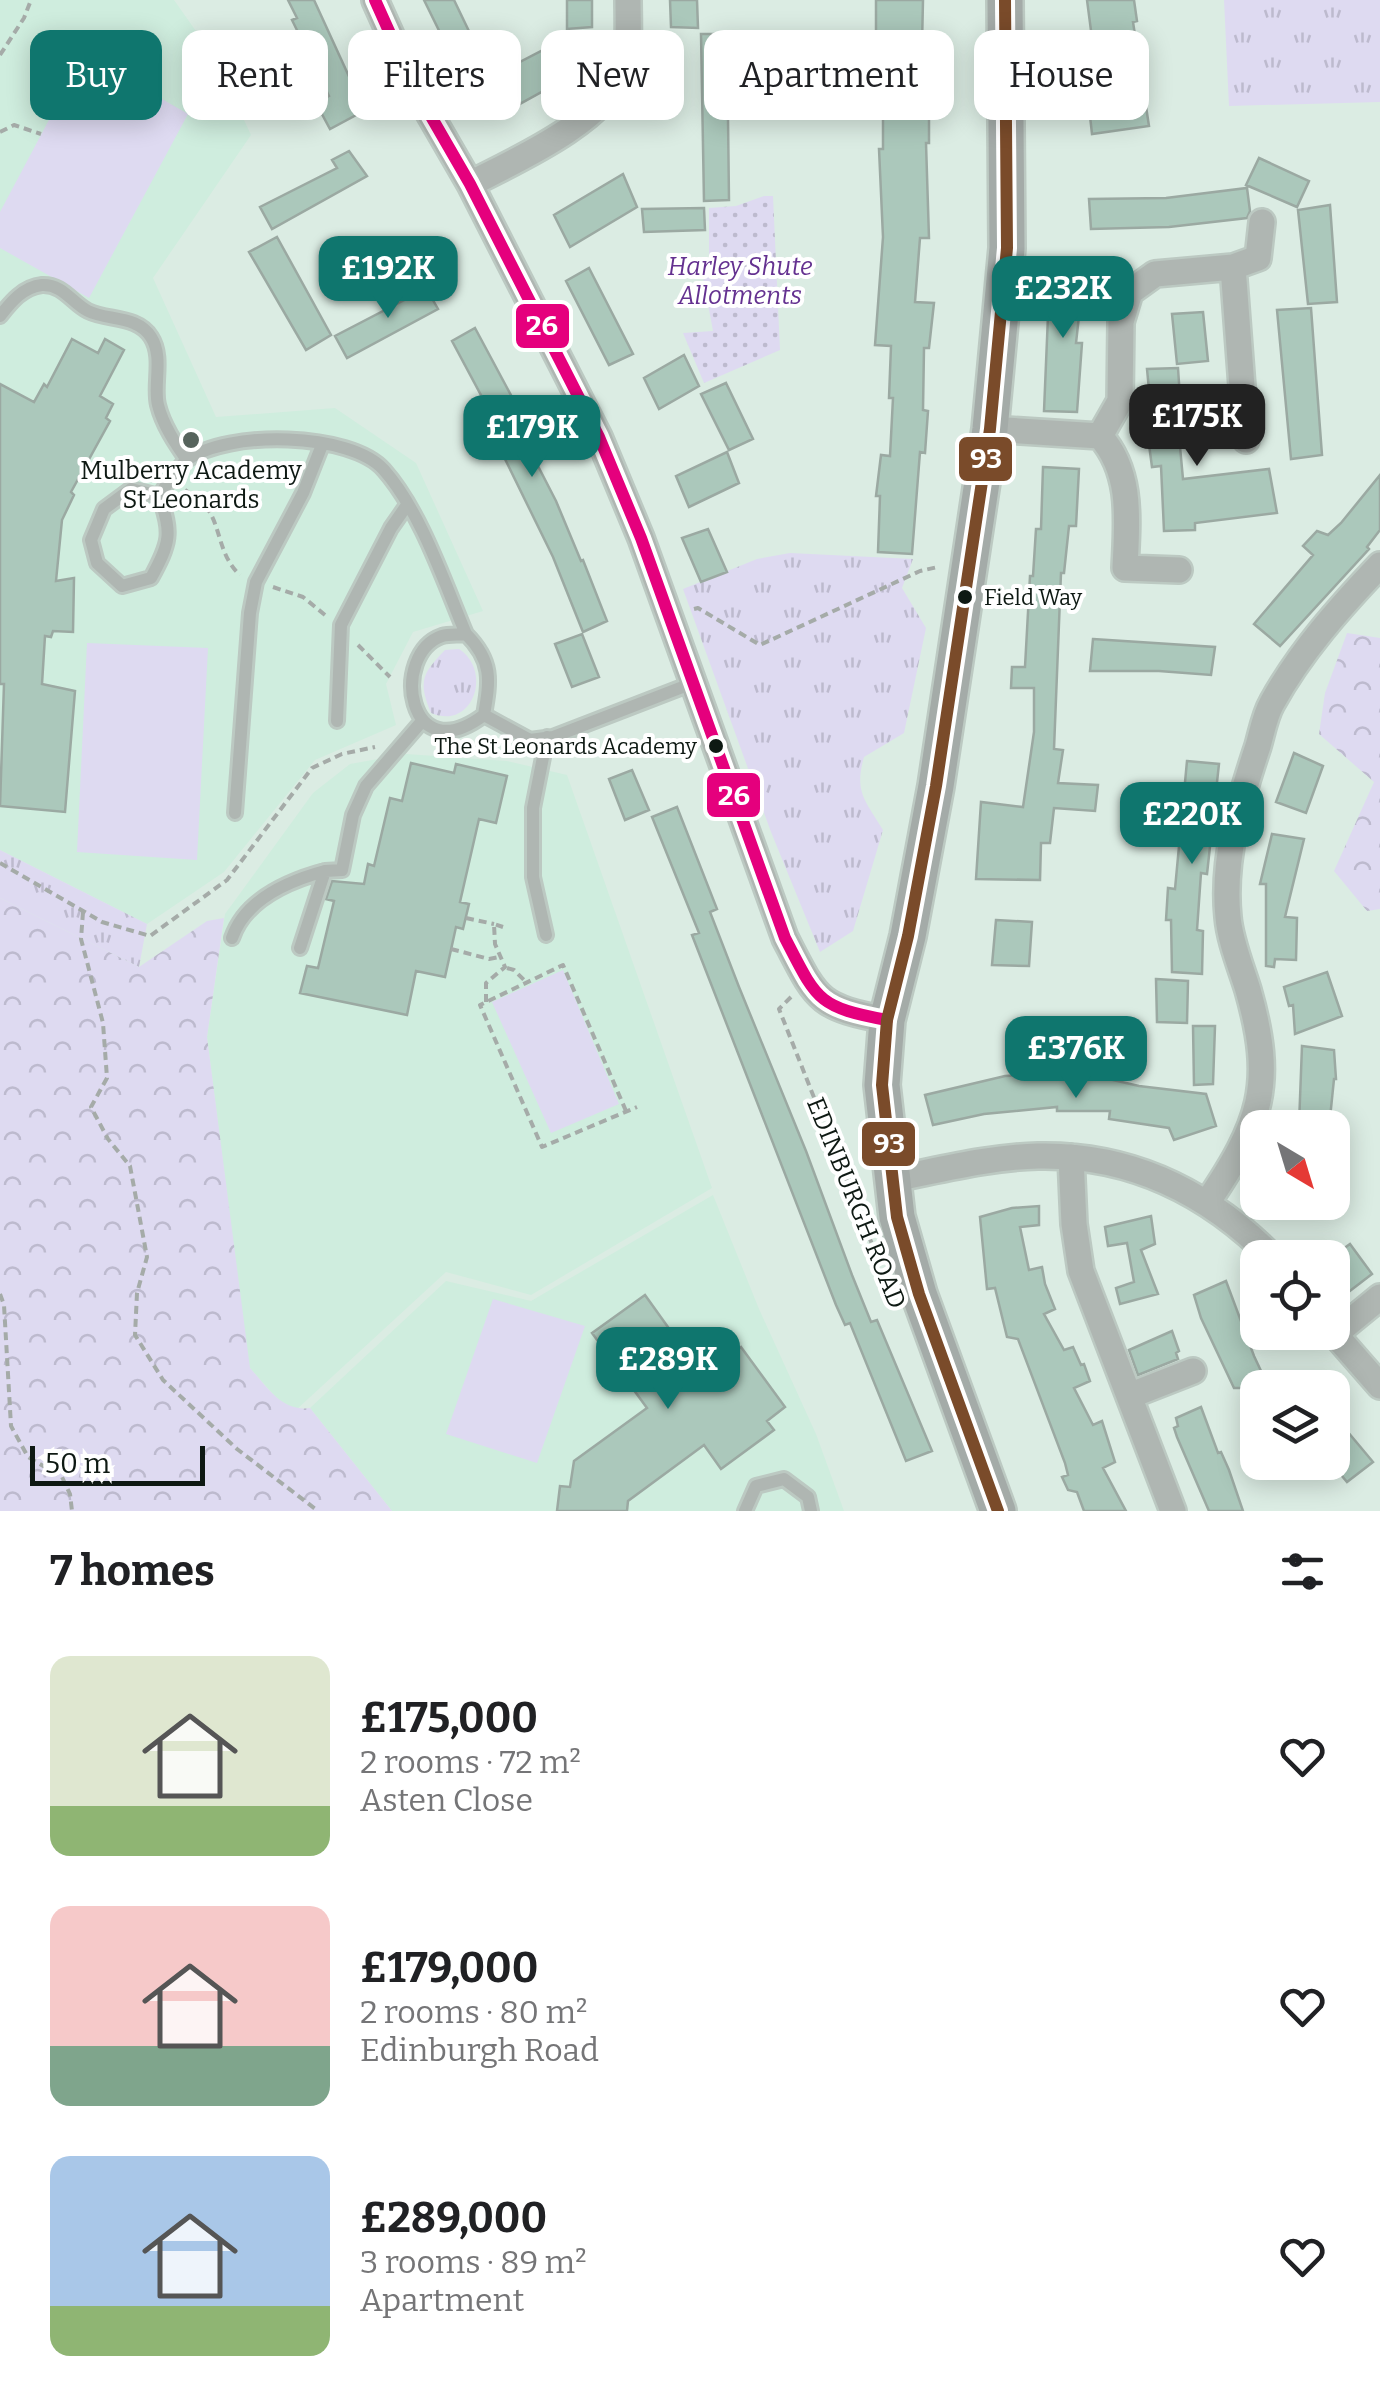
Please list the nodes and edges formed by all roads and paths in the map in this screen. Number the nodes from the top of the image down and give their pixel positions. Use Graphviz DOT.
graph roads {
  1 [pos="31,0"];
  2 [pos="375,0"];
  3 [pos="628,0"];
  4 [pos="1005,0"];
  5 [pos="0,55"];
  6 [pos="0,132"];
  7 [pos="42,134"];
  8 [pos="470,184"];
  9 [pos="1262,222"];
  10 [pos="1233,267"];
  11 [pos="0,316"];
  12 [pos="990,430"];
  13 [pos="1100,436"];
  14 [pos="1246,440"];
  15 [pos="322,445"];
  16 [pos="186,460"];
  17 [pos="158,496"];
  18 [pos="408,505"];
  19 [pos="1380,566"];
  20 [pos="967,569"];
  21 [pos="1179,570"];
  22 [pos="669,616"];
  23 [pos="466,634"];
  24 [pos="693,684"];
  25 [pos="484,715"];
  26 [pos="337,720"];
  27 [pos="423,720"];
  28 [pos="547,738"];
  29 [pos="404,740"];
  30 [pos="235,812"];
  31 [pos="0,863"];
  32 [pos="326,871"];
  33 [pos="83,912"];
  34 [pos="466,918"];
  35 [pos="494,924"];
  36 [pos="503,927"];
  37 [pos="546,936"];
  38 [pos="232,938"];
  39 [pos="300,948"];
  40 [pos="451,949"];
  41 [pos="500,957"];
  42 [pos="506,968"];
  43 [pos="526,982"];
  44 [pos="808,982"];
  45 [pos="486,1002"];
  46 [pos="886,1020"];
  47 [pos="637,1107"];
  48 [pos="626,1111"];
  49 [pos="1070,1157"];
  50 [pos="893,1179"];
  51 [pos="1207,1203"];
  52 [pos="1255,1240"];
  53 [pos="873,1245"];
  54 [pos="0,1294"];
  55 [pos="1380,1297"];
  56 [pos="1350,1320"];
  57 [pos="1349,1350"];
  58 [pos="1193,1370"];
  59 [pos="1380,1386"];
  60 [pos="1128,1396"];
  61 [pos="72,1511"];
  62 [pos="318,1511"];
  63 [pos="745,1511"];
  64 [pos="810,1511"];
  65 [pos="998,1511"];
  66 [pos="1173,1511"];
  1 -- 5 [label="path"];
  2 -- 8 [label="street"];
  3 -- 8 [label="street"];
  4 -- 12 [label="main road"];
  6 -- 7 [label="path"];
  8 -- 22 [label="street"];
  9 -- 10 [label="street"];
  10 -- 13 [label="street"];
  10 -- 14 [label="street"];
  11 -- 16 [label="lane"];
  12 -- 13 [label="street"];
  12 -- 20 [label="main road"];
  13 -- 21 [label="street"];
  15 -- 16 [label="lane"];
  15 -- 18 [label="lane"];
  15 -- 30 [label="lane"];
  16 -- 17 [label="lane"];
  17 -- 17 [label="lane"];
  18 -- 23 [label="lane"];
  18 -- 26 [label="lane"];
  19 -- 51 [label="street"];
  20 -- 22 [label="path"];
  20 -- 46 [label="main road"];
  22 -- 24 [label="street"];
  23 -- 25 [label="lane"];
  23 -- 27 [label="lane"];
  24 -- 28 [label="lane"];
  24 -- 44 [label="street"];
  25 -- 27 [label="lane"];
  25 -- 28 [label="lane"];
  27 -- 29 [label="lane"];
  28 -- 37 [label="lane"];
  29 -- 32 [label="lane"];
  29 -- 33 [label="path"];
  31 -- 33 [label="path"];
  32 -- 38 [label="lane"];
  32 -- 39 [label="lane"];
  33 -- 62 [label="path"];
  34 -- 35 [label="path"];
  35 -- 36 [label="path"];
  35 -- 41 [label="path"];
  40 -- 41 [label="path"];
  41 -- 42 [label="path"];
  42 -- 43 [label="path"];
  42 -- 45 [label="path"];
  43 -- 45 [label="path"];
  43 -- 48 [label="path"];
  44 -- 46 [label="street"];
  44 -- 53 [label="path, EDINBURGH ROAD"];
  45 -- 48 [label="path"];
  46 -- 50 [label="main road"];
  47 -- 48 [label="path"];
  49 -- 50 [label="street"];
  49 -- 51 [label="street"];
  49 -- 60 [label="street"];
  50 -- 65 [label="main road"];
  51 -- 52 [label="street"];
  54 -- 61 [label="path"];
  55 -- 56 [label="street"];
  57 -- 59 [label="street"];
  58 -- 60 [label="street"];
  60 -- 66 [label="street"];
  63 -- 64 [label="lane"];
}
